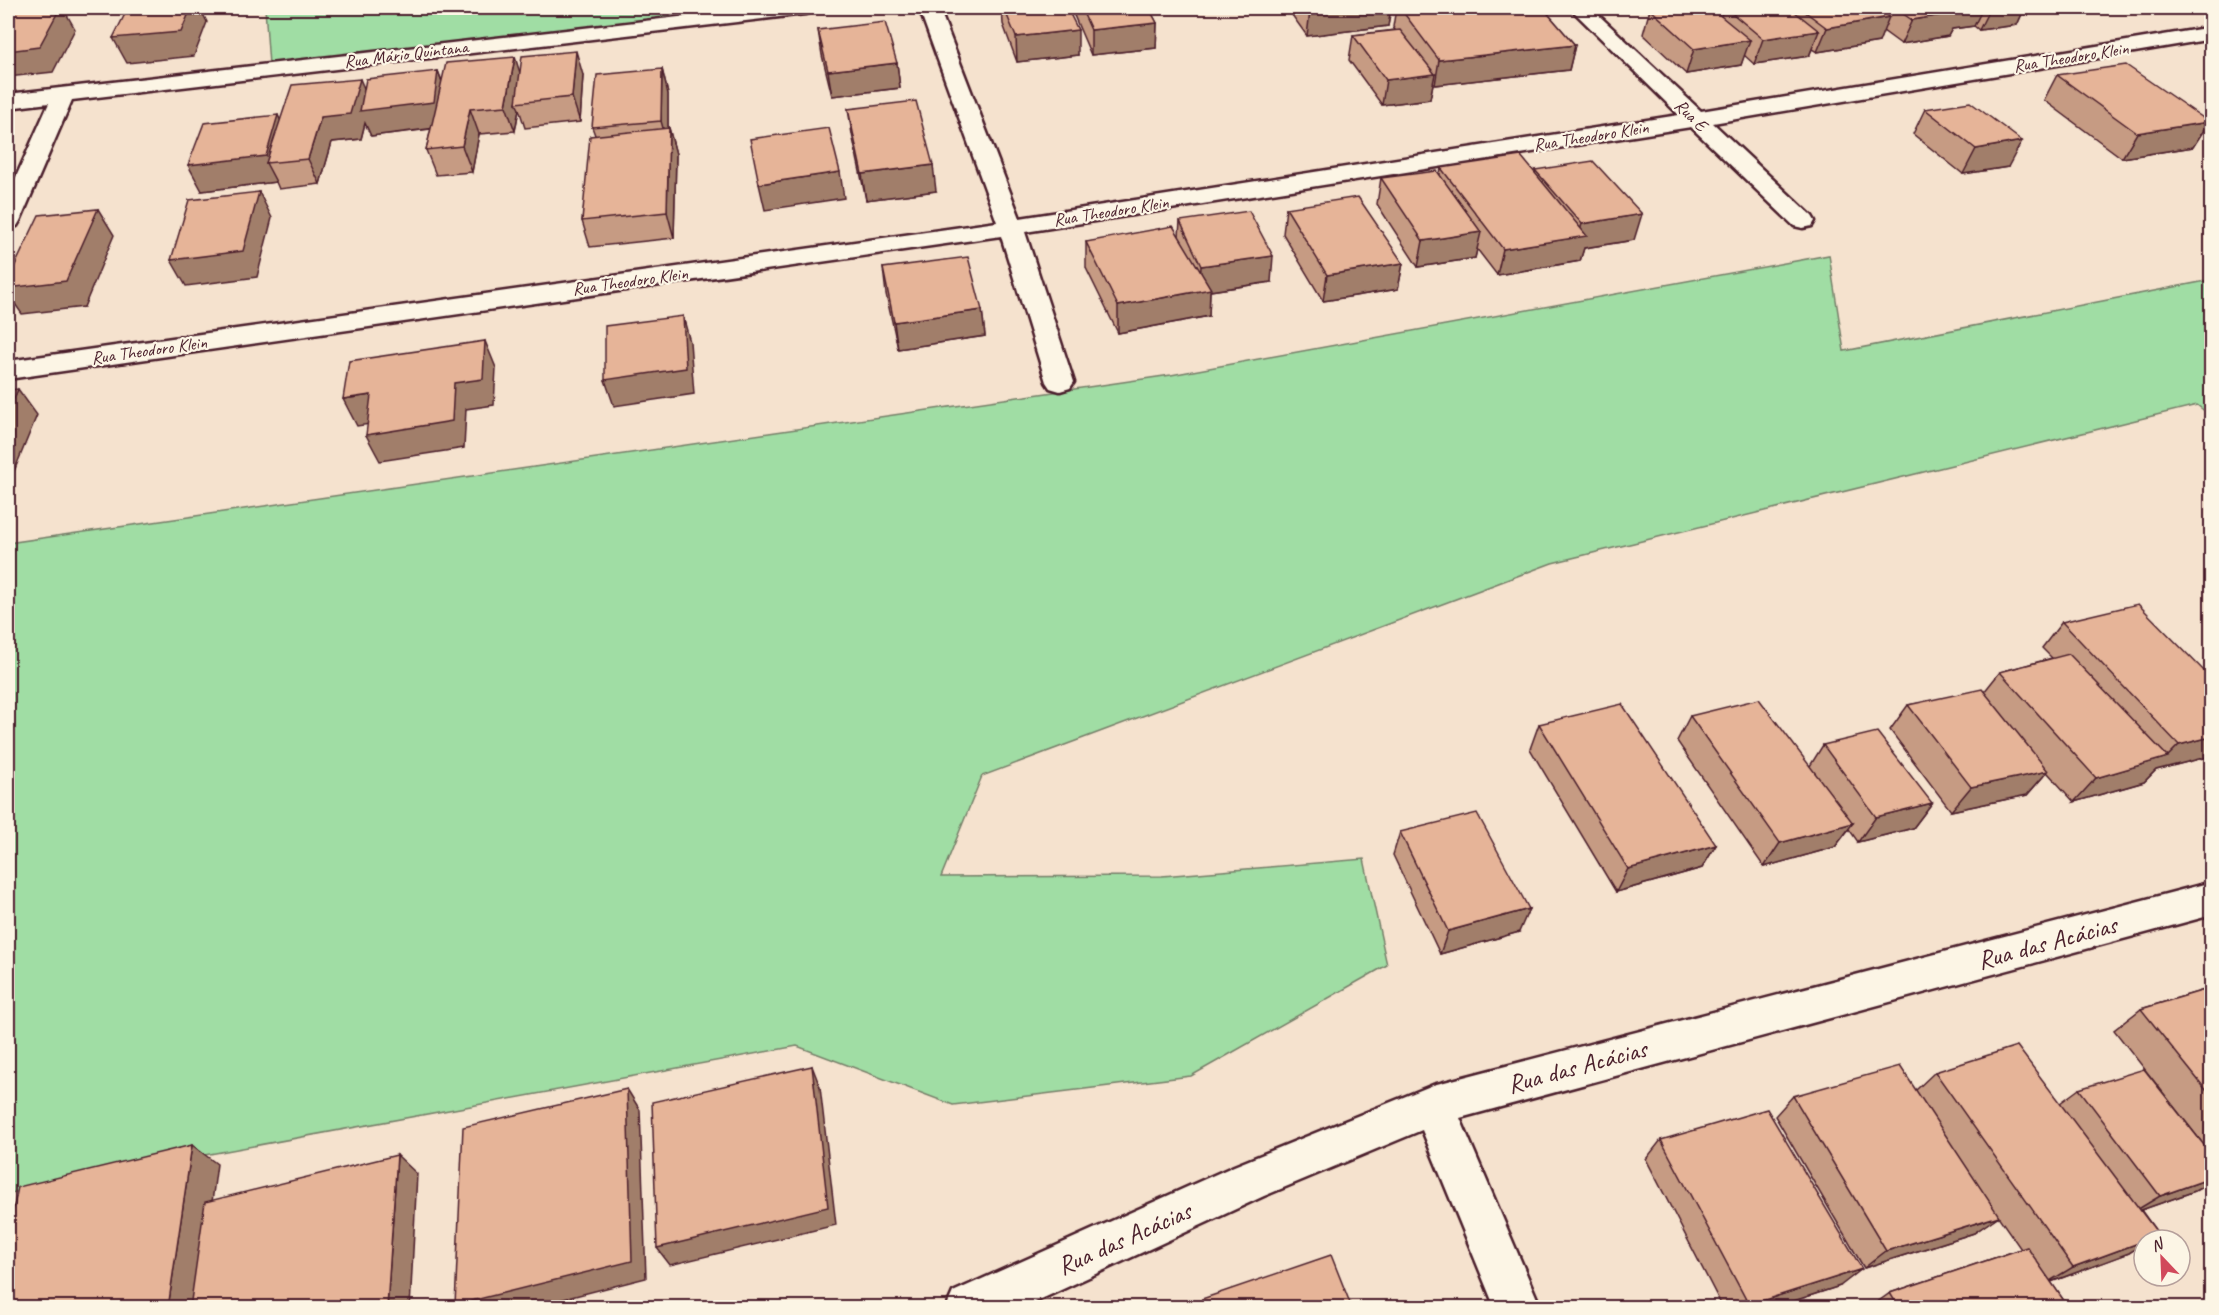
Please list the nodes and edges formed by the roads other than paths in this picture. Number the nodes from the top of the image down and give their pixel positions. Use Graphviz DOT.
graph roads {
  1 [pos="805,8"];
  2 [pos="929,8"];
  3 [pos="1580,8"];
  4 [pos="2211,33"];
  5 [pos="64,94"];
  6 [pos="8,101"];
  7 [pos="1696,119"];
  8 [pos="8,221"];
  9 [pos="1803,221"];
  10 [pos="1011,227"];
  11 [pos="8,370"];
  12 [pos="1060,382"];
  13 [pos="2211,898"];
  14 [pos="1433,1105"];
  15 [pos="969,1308"];
  16 [pos="1518,1308"];
  1 -- 5 [label="street, Rua Mário Quintana"];
  2 -- 10 [label="street"];
  3 -- 7 [label="street, Rua E"];
  4 -- 7 [label="street, Rua Theodoro Klein"];
  5 -- 6 [label="street, Rua Mário Quintana"];
  5 -- 8 [label="street"];
  7 -- 9 [label="street, Rua E"];
  7 -- 10 [label="street, Rua Theodoro Klein"];
  10 -- 11 [label="street, Rua Theodoro Klein"];
  10 -- 12 [label="street"];
  13 -- 14 [label="street, Rua das Acácias"];
  14 -- 15 [label="street, Rua das Acácias"];
  14 -- 16 [label="street"];
}
